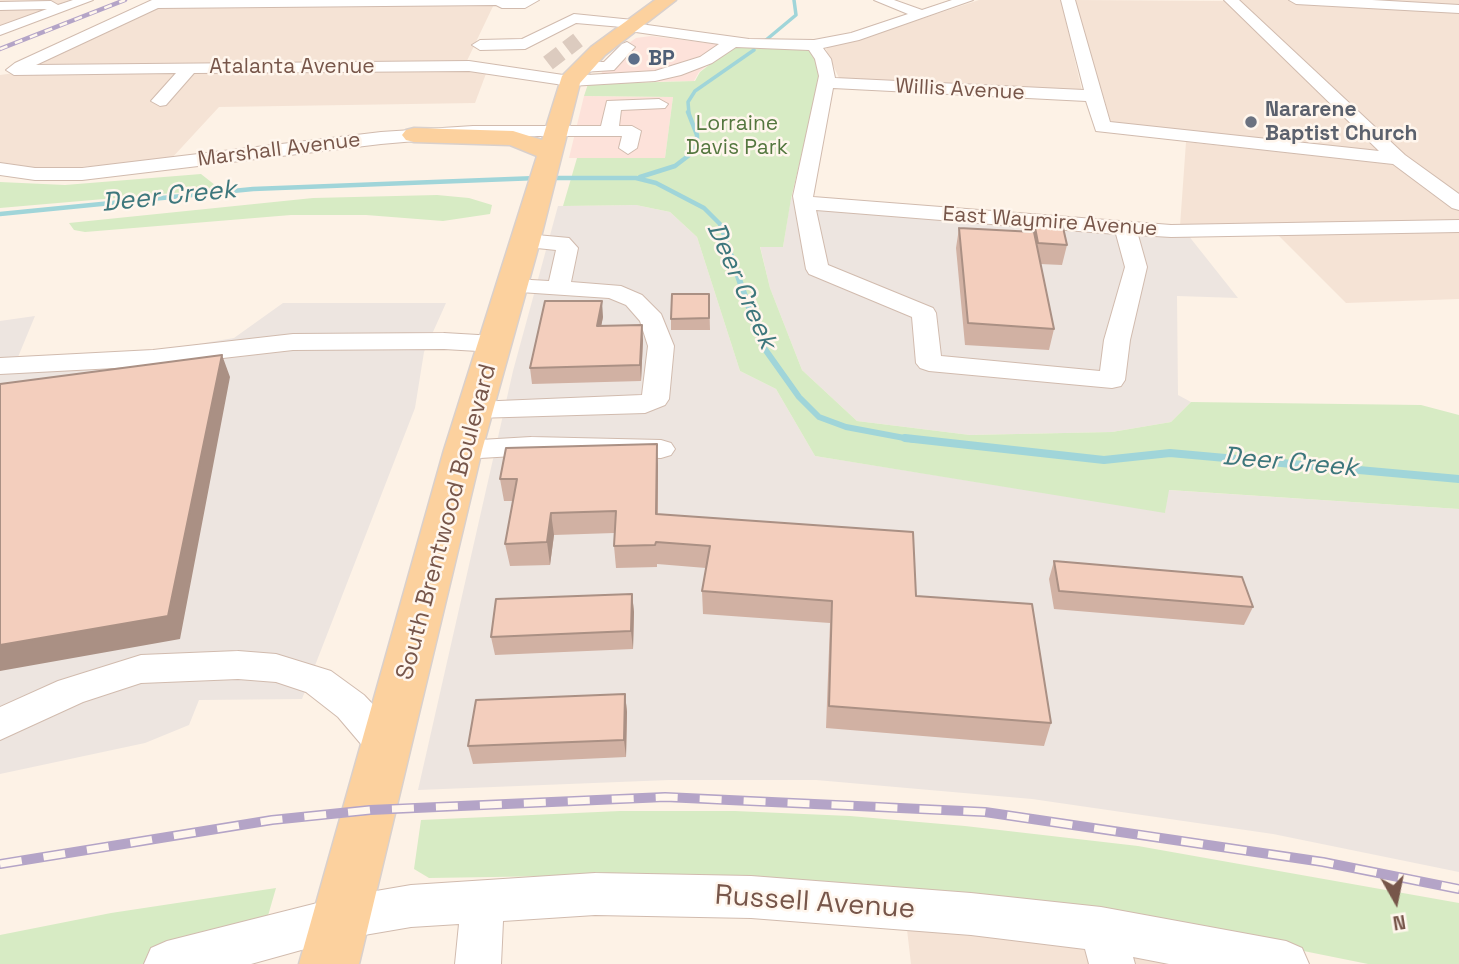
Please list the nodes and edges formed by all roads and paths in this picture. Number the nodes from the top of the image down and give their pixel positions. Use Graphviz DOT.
graph roads {
  1 [pos="532,0"];
  2 [pos="667,0"];
  3 [pos="881,0"];
  4 [pos="966,0"];
  5 [pos="1068,0"];
  6 [pos="1231,0"];
  7 [pos="1296,0"];
  8 [pos="159,2"];
  9 [pos="79,3"];
  10 [pos="1427,4"];
  11 [pos="0,6"];
  12 [pos="624,6"];
  13 [pos="500,9"];
  14 [pos="1459,9"];
  15 [pos="920,14"];
  16 [pos="1459,27"];
  17 [pos="593,28"];
  18 [pos="0,32"];
  19 [pos="628,33"];
  20 [pos="733,42"];
  21 [pos="525,44"];
  22 [pos="480,45"];
  23 [pos="814,45"];
  24 [pos="469,66"];
  25 [pos="509,66"];
  26 [pos="190,68"];
  27 [pos="7,71"];
  28 [pos="572,82"];
  29 [pos="827,83"];
  30 [pos="1092,96"];
  31 [pos="160,101"];
  32 [pos="659,104"];
  33 [pos="558,130"];
  34 [pos="473,131"];
  35 [pos="609,131"];
  36 [pos="414,135"];
  37 [pos="628,148"];
  38 [pos="1398,159"];
  39 [pos="549,160"];
  40 [pos="0,169"];
  41 [pos="804,202"];
  42 [pos="1459,204"];
  43 [pos="1459,226"];
  44 [pos="1125,228"];
  45 [pos="526,241"];
  46 [pos="513,286"];
  47 [pos="559,286"];
  48 [pos="495,344"];
  49 [pos="0,366"];
  50 [pos="475,410"];
  51 [pos="661,449"];
  52 [pos="463,450"];
  53 [pos="0,724"];
  54 [pos="386,745"];
  55 [pos="483,900"];
  56 [pos="335,941"];
  57 [pos="1106,947"];
  58 [pos="167,964"];
  59 [pos="478,964"];
  60 [pos="1286,964"];
  1 -- 13 [label="street"];
  2 -- 19 [label="main road"];
  3 -- 15 [label="street"];
  4 -- 15 [label="street"];
  5 -- 30 [label="street"];
  6 -- 38 [label="street"];
  7 -- 10 [label="street"];
  8 -- 13 [label="street"];
  8 -- 27 [label="street"];
  9 -- 11 [label="street"];
  9 -- 18 [label="street"];
  10 -- 14 [label="street"];
  10 -- 16 [label="street"];
  12 -- 17 [label="street"];
  13 -- 22 [label="street"];
  15 -- 23 [label="street"];
  17 -- 19 [label="street"];
  17 -- 21 [label="street"];
  17 -- 25 [label="street"];
  19 -- 20 [label="street"];
  19 -- 28 [label="main road"];
  19 -- 28 [label="street"];
  20 -- 23 [label="street"];
  20 -- 28 [label="street"];
  21 -- 22 [label="street"];
  21 -- 25 [label="street"];
  22 -- 24 [label="street"];
  23 -- 29 [label="street"];
  24 -- 25 [label="street, Atalanta Avenue"];
  24 -- 26 [label="street, Atalanta Avenue"];
  25 -- 28 [label="street, Atalanta Avenue"];
  26 -- 27 [label="street, Atalanta Avenue"];
  26 -- 31 [label="street"];
  28 -- 33 [label="main road, South Brentwood Boulevard"];
  28 -- 34 [label="main road"];
  29 -- 30 [label="street, Willis Avenue"];
  29 -- 41 [label="street"];
  30 -- 38 [label="street"];
  32 -- 35 [label="street"];
  33 -- 34 [label="street, Marshall Avenue"];
  33 -- 35 [label="street, Marshall Avenue"];
  33 -- 39 [label="main road, South Brentwood Boulevard"];
  34 -- 36 [label="street, Marshall Avenue"];
  35 -- 37 [label="street"];
  36 -- 39 [label="main road"];
  36 -- 40 [label="street, Marshall Avenue"];
  38 -- 42 [label="street"];
  39 -- 45 [label="main road, South Brentwood Boulevard"];
  41 -- 44 [label="street, East Waymire Avenue"];
  41 -- 44 [label="street"];
  43 -- 44 [label="street, East Waymire Avenue"];
  45 -- 46 [label="main road, South Brentwood Boulevard"];
  45 -- 47 [label="street"];
  46 -- 47 [label="street"];
  46 -- 48 [label="main road, South Brentwood Boulevard"];
  47 -- 50 [label="street"];
  48 -- 49 [label="street"];
  48 -- 50 [label="main road, South Brentwood Boulevard"];
  50 -- 52 [label="main road, South Brentwood Boulevard"];
  51 -- 52 [label="street"];
  52 -- 54 [label="main road, South Brentwood Boulevard"];
  53 -- 54 [label="street"];
  54 -- 56 [label="main road, South Brentwood Boulevard"];
  55 -- 56 [label="street, Russell Avenue"];
  55 -- 57 [label="street, Russell Avenue"];
  55 -- 59 [label="street"];
  56 -- 58 [label="street, Russell Avenue"];
  57 -- 60 [label="street, Russell Avenue"];
}
